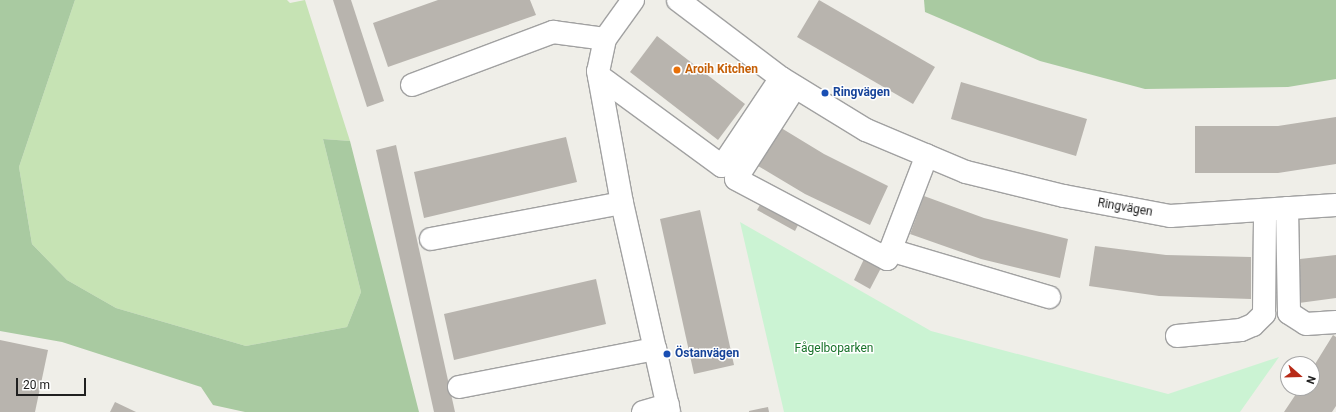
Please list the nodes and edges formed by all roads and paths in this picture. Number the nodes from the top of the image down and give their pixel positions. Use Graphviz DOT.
graph roads {
  1 [pos="633,0"];
  2 [pos="678,0"];
  3 [pos="605,38"];
  4 [pos="599,76"];
  5 [pos="788,83"];
  6 [pos="412,85"];
  7 [pos="927,155"];
  8 [pos="622,203"];
  9 [pos="1336,204"];
  10 [pos="1287,208"];
  11 [pos="1265,210"];
  12 [pos="431,239"];
  13 [pos="890,250"];
  14 [pos="1050,297"];
  15 [pos="1336,322"];
  16 [pos="1177,336"];
  17 [pos="654,349"];
  18 [pos="459,387"];
  19 [pos="668,408"];
  20 [pos="643,412"];
  1 -- 3 [label="street"];
  2 -- 5 [label="street, Ringvägen"];
  3 -- 4 [label="street"];
  3 -- 6 [label="street"];
  4 -- 5 [label="street"];
  4 -- 8 [label="street"];
  5 -- 7 [label="street, Ringvägen"];
  5 -- 13 [label="street"];
  7 -- 11 [label="street, Ringvägen"];
  7 -- 13 [label="street"];
  8 -- 12 [label="street"];
  8 -- 17 [label="street"];
  9 -- 10 [label="street, Ringvägen"];
  10 -- 11 [label="street, Ringvägen"];
  10 -- 15 [label="street"];
  11 -- 16 [label="street"];
  13 -- 14 [label="street"];
  17 -- 18 [label="street"];
  17 -- 19 [label="street"];
  19 -- 20 [label="street"];
}
